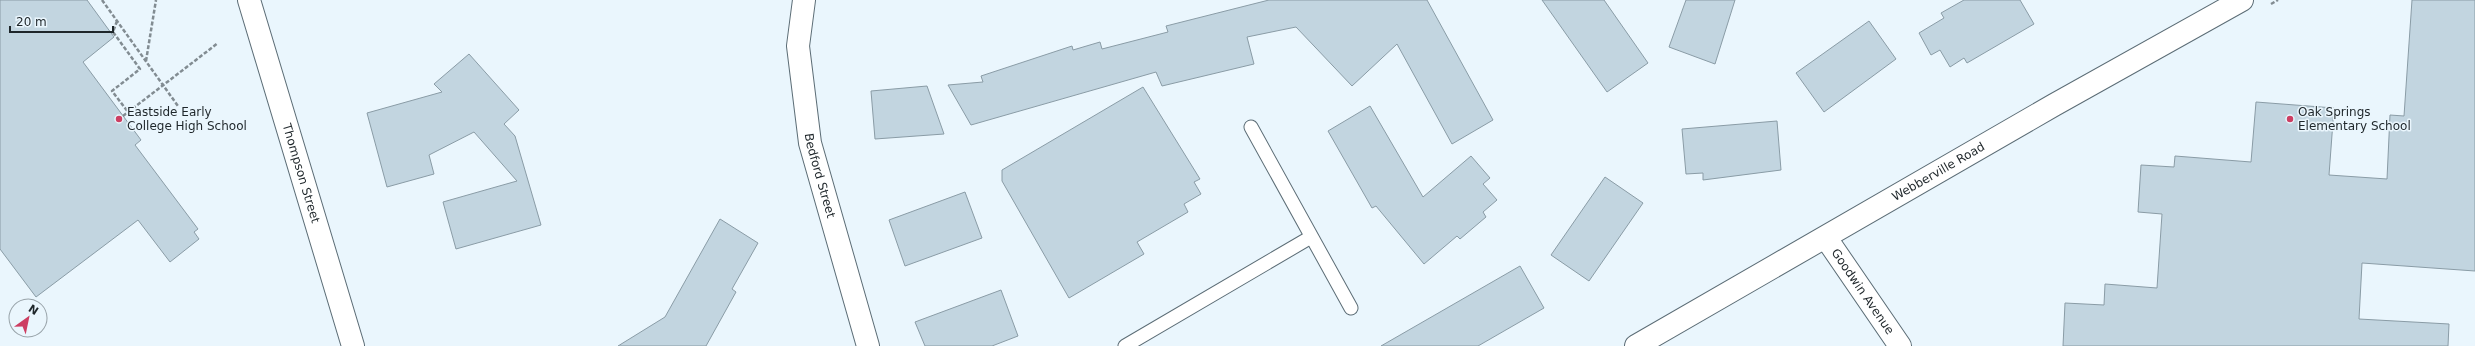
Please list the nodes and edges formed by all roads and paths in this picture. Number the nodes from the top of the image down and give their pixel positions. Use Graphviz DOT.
graph roads {
  1 [pos="102,0"];
  2 [pos="156,0"];
  3 [pos="249,0"];
  4 [pos="804,0"];
  5 [pos="2242,0"];
  6 [pos="117,21"];
  7 [pos="218,43"];
  8 [pos="146,61"];
  9 [pos="163,85"];
  10 [pos="178,106"];
  11 [pos="128,112"];
  12 [pos="123,116"];
  13 [pos="1251,127"];
  14 [pos="1311,237"];
  15 [pos="1826,238"];
  16 [pos="1351,308"];
  17 [pos="353,346"];
  18 [pos="868,346"];
  19 [pos="1125,346"];
  20 [pos="1636,346"];
  21 [pos="1900,346"];
  1 -- 6 [label="path"];
  2 -- 8 [label="path"];
  3 -- 17 [label="street, Thompson Street"];
  4 -- 18 [label="street, Bedford Street"];
  5 -- 15 [label="street, Webberville Road"];
  6 -- 8 [label="path"];
  6 -- 11 [label="path"];
  7 -- 9 [label="path"];
  8 -- 9 [label="path"];
  9 -- 10 [label="path"];
  9 -- 11 [label="path"];
  11 -- 12 [label="path"];
  13 -- 14 [label="lane"];
  14 -- 16 [label="lane"];
  14 -- 19 [label="lane"];
  15 -- 20 [label="street, Webberville Road"];
  15 -- 21 [label="street, Goodwin Avenue"];
}
